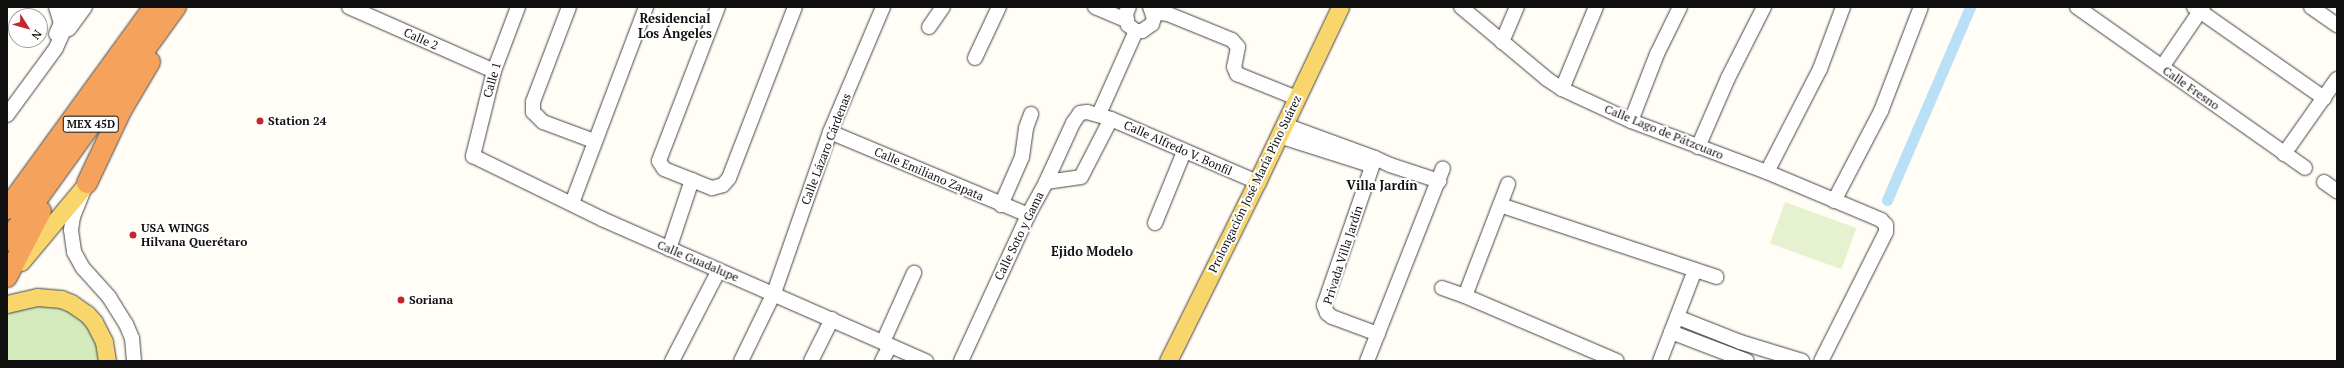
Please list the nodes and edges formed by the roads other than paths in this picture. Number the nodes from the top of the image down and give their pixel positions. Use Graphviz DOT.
graph roads {
  1 [pos="56,7"];
  2 [pos="70,7"];
  3 [pos="85,7"];
  4 [pos="154,7"];
  5 [pos="176,7"];
  6 [pos="183,7"];
  7 [pos="349,7"];
  8 [pos="518,7"];
  9 [pos="569,7"];
  10 [pos="646,7"];
  11 [pos="718,7"];
  12 [pos="795,7"];
  13 [pos="884,7"];
  14 [pos="943,7"];
  15 [pos="999,7"];
  16 [pos="1095,7"];
  17 [pos="1340,7"];
  18 [pos="1461,7"];
  19 [pos="1517,7"];
  20 [pos="1596,7"];
  21 [pos="1680,7"];
  22 [pos="1764,7"];
  23 [pos="1843,7"];
  24 [pos="1920,7"];
  25 [pos="2077,7"];
  26 [pos="2311,7"];
  27 [pos="2199,8"];
  28 [pos="1152,9"];
  29 [pos="1127,14"];
  30 [pos="2337,25"];
  31 [pos="929,27"];
  32 [pos="1136,30"];
  33 [pos="58,40"];
  34 [pos="1502,42"];
  35 [pos="976,58"];
  36 [pos="2162,67"];
  37 [pos="494,71"];
  38 [pos="2337,79"];
  39 [pos="1562,89"];
  40 [pos="1297,98"];
  41 [pos="2324,98"];
  42 [pos="7,104"];
  43 [pos="1031,114"];
  44 [pos="7,115"];
  45 [pos="1105,116"];
  46 [pos="1631,121"];
  47 [pos="1282,131"];
  48 [pos="830,132"];
  49 [pos="594,142"];
  50 [pos="1698,147"];
  51 [pos="72,151"];
  52 [pos="1184,152"];
  53 [pos="2284,154"];
  54 [pos="473,156"];
  55 [pos="1374,162"];
  56 [pos="2305,168"];
  57 [pos="1767,172"];
  58 [pos="33,173"];
  59 [pos="692,180"];
  60 [pos="1046,182"];
  61 [pos="1257,182"];
  62 [pos="2324,182"];
  63 [pos="87,183"];
  64 [pos="1508,184"];
  65 [pos="2337,191"];
  66 [pos="7,196"];
  67 [pos="1834,201"];
  68 [pos="572,203"];
  69 [pos="1001,205"];
  70 [pos="1500,205"];
  71 [pos="7,209"];
  72 [pos="1028,215"];
  73 [pos="1155,223"];
  74 [pos="7,241"];
  75 [pos="669,248"];
  76 [pos="719,270"];
  77 [pos="1695,270"];
  78 [pos="914,273"];
  79 [pos="1716,277"];
  80 [pos="7,278"];
  81 [pos="1442,288"];
  82 [pos="774,293"];
  83 [pos="1465,296"];
  84 [pos="7,304"];
  85 [pos="1677,317"];
  86 [pos="832,319"];
  87 [pos="1671,332"];
  88 [pos="1378,334"];
  89 [pos="1740,342"];
  90 [pos="886,344"];
  91 [pos="1738,360"];
  92 [pos="107,361"];
  93 [pos="134,361"];
  94 [pos="672,361"];
  95 [pos="741,361"];
  96 [pos="811,361"];
  97 [pos="882,361"];
  98 [pos="926,361"];
  99 [pos="962,361"];
  100 [pos="1168,361"];
  101 [pos="1367,361"];
  102 [pos="1617,361"];
  103 [pos="1660,361"];
  104 [pos="1802,361"];
  105 [pos="1821,361"];
  1 -- 33 [label="street"];
  2 -- 33 [label="street"];
  3 -- 33 [label="street"];
  4 -- 58 [label="highway, MEX 45D"];
  5 -- 51 [label="highway, MEX 45D"];
  6 -- 63 [label="highway"];
  7 -- 37 [label="street, Calle 2"];
  8 -- 37 [label="street, Calle 1"];
  9 -- 49 [label="street"];
  10 -- 49 [label="street"];
  11 -- 59 [label="street"];
  12 -- 59 [label="street"];
  13 -- 48 [label="street, Calle Lázaro Cárdenas"];
  14 -- 31 [label="street"];
  15 -- 35 [label="street"];
  16 -- 29 [label="street"];
  17 -- 40 [label="main road, Prolongación José María Pino Suárez"];
  18 -- 34 [label="street, Calle Lago de Pátzcuaro"];
  19 -- 34 [label="street"];
  20 -- 39 [label="street"];
  21 -- 46 [label="street"];
  22 -- 50 [label="street"];
  23 -- 57 [label="street"];
  24 -- 67 [label="street"];
  25 -- 36 [label="street, Calle Fresno"];
  26 -- 30 [label="street"];
  27 -- 36 [label="street"];
  27 -- 41 [label="street"];
  28 -- 32 [label="street"];
  28 -- 40 [label="street"];
  29 -- 32 [label="street"];
  32 -- 45 [label="street, Calle Soto y Gama"];
  33 -- 42 [label="street"];
  33 -- 44 [label="street"];
  34 -- 39 [label="street, Calle Lago de Pátzcuaro"];
  36 -- 53 [label="street, Calle Fresno"];
  37 -- 54 [label="street, Calle 1"];
  38 -- 41 [label="street"];
  39 -- 46 [label="street, Calle Lago de Pátzcuaro"];
  40 -- 47 [label="main road, Prolongación José María Pino Suárez"];
  41 -- 53 [label="street"];
  43 -- 69 [label="street"];
  45 -- 52 [label="street, Calle Alfredo V. Bonfil"];
  45 -- 60 [label="street, Calle Soto y Gama"];
  45 -- 60 [label="street"];
  46 -- 50 [label="street, Calle Lago de Pátzcuaro"];
  47 -- 55 [label="street"];
  47 -- 61 [label="main road, Prolongación José María Pino Suárez"];
  48 -- 69 [label="street, Calle Emiliano Zapata"];
  48 -- 82 [label="street, Calle Lázaro Cárdenas"];
  49 -- 68 [label="street"];
  50 -- 57 [label="street, Calle Lago de Pátzcuaro"];
  51 -- 74 [label="highway, MEX 45D"];
  51 -- 80 [label="highway"];
  52 -- 61 [label="street, Calle Alfredo V. Bonfil"];
  52 -- 73 [label="street"];
  53 -- 56 [label="street, Calle Fresno"];
  54 -- 68 [label="street, Calle Guadalupe"];
  55 -- 88 [label="street, Privada Villa Jardín"];
  55 -- 88 [label="street"];
  57 -- 67 [label="street, Calle Lago de Pátzcuaro"];
  58 -- 66 [label="highway"];
  58 -- 71 [label="highway, MEX 45D"];
  59 -- 75 [label="street"];
  60 -- 72 [label="street, Calle Soto y Gama"];
  61 -- 100 [label="main road, Prolongación José María Pino Suárez"];
  62 -- 65 [label="street"];
  63 -- 80 [label="main road"];
  63 -- 93 [label="street"];
  64 -- 70 [label="street"];
  67 -- 105 [label="street, Calle Lago de Pátzcuaro"];
  68 -- 75 [label="street, Calle Guadalupe"];
  69 -- 72 [label="street, Calle Emiliano Zapata"];
  70 -- 77 [label="street"];
  70 -- 83 [label="street"];
  72 -- 99 [label="street, Calle Soto y Gama"];
  75 -- 76 [label="street, Calle Guadalupe"];
  76 -- 82 [label="street, Calle Guadalupe"];
  76 -- 94 [label="street"];
  77 -- 79 [label="street"];
  77 -- 85 [label="street"];
  78 -- 90 [label="street"];
  81 -- 83 [label="street"];
  82 -- 86 [label="street, Calle Guadalupe"];
  82 -- 95 [label="street, Calle Lázaro Cárdenas"];
  83 -- 102 [label="street"];
  84 -- 92 [label="main road"];
  85 -- 87 [label="street"];
  85 -- 89 [label="street"];
  86 -- 90 [label="street, Calle Guadalupe"];
  86 -- 96 [label="street"];
  87 -- 91 [label="street"];
  87 -- 103 [label="street"];
  88 -- 101 [label="street"];
  89 -- 91 [label="street"];
  89 -- 104 [label="street"];
  90 -- 97 [label="street"];
  90 -- 98 [label="street, Calle Guadalupe"];
}
